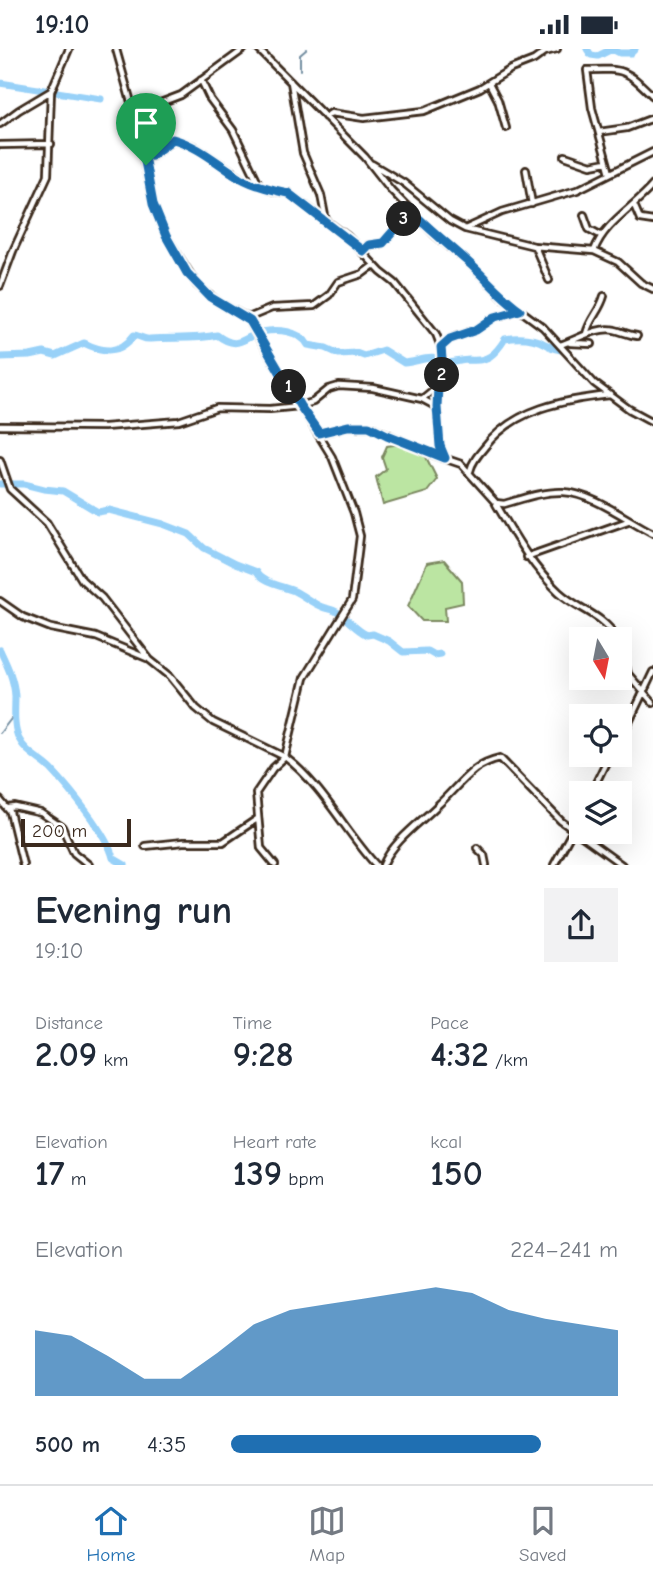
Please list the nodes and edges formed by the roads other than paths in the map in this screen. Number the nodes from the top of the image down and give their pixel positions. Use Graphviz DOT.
graph roads {
  1 [pos="69,49"];
  2 [pos="116,49"];
  3 [pos="244,49"];
  4 [pos="258,49"];
  5 [pos="557,49"];
  6 [pos="201,80"];
  7 [pos="291,82"];
  8 [pos="489,83"];
  9 [pos="51,91"];
  10 [pos="653,96"];
  11 [pos="134,113"];
  12 [pos="325,117"];
  13 [pos="653,118"];
  14 [pos="0,124"];
  15 [pos="506,128"];
  16 [pos="599,132"];
  17 [pos="51,144"];
  18 [pos="0,145"];
  19 [pos="653,152"];
  20 [pos="144,156"];
  21 [pos="565,156"];
  22 [pos="369,161"];
  23 [pos="607,162"];
  24 [pos="526,170"];
  25 [pos="610,173"];
  26 [pos="258,183"];
  27 [pos="653,185"];
  28 [pos="532,204"];
  29 [pos="634,205"];
  30 [pos="411,211"];
  31 [pos="584,215"];
  32 [pos="653,221"];
  33 [pos="326,222"];
  34 [pos="465,229"];
  35 [pos="602,236"];
  36 [pos="534,246"];
  37 [pos="363,251"];
  38 [pos="594,251"];
  39 [pos="374,265"];
  40 [pos="549,279"];
  41 [pos="0,286"];
  42 [pos="653,289"];
  43 [pos="604,296"];
  44 [pos="520,310"];
  45 [pos="248,318"];
  46 [pos="436,334"];
  47 [pos="586,335"];
  48 [pos="637,336"];
  49 [pos="450,339"];
  50 [pos="569,343"];
  51 [pos="592,344"];
  52 [pos="560,345"];
  53 [pos="441,347"];
  54 [pos="438,387"];
  55 [pos="611,395"];
  56 [pos="422,399"];
  57 [pos="300,406"];
  58 [pos="437,407"];
  59 [pos="653,422"];
  60 [pos="0,426"];
  61 [pos="319,433"];
  62 [pos="445,458"];
  63 [pos="0,460"];
  64 [pos="470,472"];
  65 [pos="496,503"];
  66 [pos="629,521"];
  67 [pos="653,533"];
  68 [pos="526,557"];
  69 [pos="0,601"];
  70 [pos="609,627"];
  71 [pos="150,660"];
  72 [pos="653,673"];
  73 [pos="632,678"];
  74 [pos="644,691"];
  75 [pos="653,703"];
  76 [pos="632,716"];
  77 [pos="285,757"];
  78 [pos="0,800"];
  79 [pos="9,807"];
  80 [pos="257,819"];
  81 [pos="569,826"];
  82 [pos="569,837"];
  83 [pos="593,844"];
  84 [pos="145,846"];
  85 [pos="477,848"];
  86 [pos="366,853"];
  87 [pos="23,865"];
  88 [pos="89,865"];
  89 [pos="275,865"];
  90 [pos="365,865"];
  91 [pos="376,865"];
  92 [pos="383,865"];
  93 [pos="486,865"];
  94 [pos="554,865"];
  95 [pos="622,865"];
  1 -- 9 [label="street"];
  2 -- 11 [label="street"];
  3 -- 6 [label="street"];
  4 -- 7 [label="street"];
  5 -- 8 [label="street"];
  6 -- 11 [label="street"];
  6 -- 26 [label="street"];
  7 -- 12 [label="street"];
  7 -- 33 [label="street"];
  8 -- 12 [label="street"];
  8 -- 15 [label="street"];
  9 -- 14 [label="street"];
  9 -- 17 [label="street"];
  10 -- 16 [label="street"];
  11 -- 20 [label="street"];
  12 -- 22 [label="street"];
  13 -- 16 [label="street"];
  16 -- 23 [label="street"];
  17 -- 18 [label="street"];
  17 -- 41 [label="street"];
  19 -- 25 [label="street"];
  20 -- 26 [label="street"];
  20 -- 45 [label="street"];
  21 -- 23 [label="street"];
  22 -- 30 [label="street"];
  22 -- 34 [label="street"];
  23 -- 25 [label="street"];
  24 -- 28 [label="street"];
  25 -- 28 [label="street"];
  26 -- 33 [label="street"];
  27 -- 29 [label="street"];
  28 -- 34 [label="street"];
  29 -- 32 [label="street"];
  29 -- 35 [label="street"];
  30 -- 37 [label="street"];
  30 -- 44 [label="street"];
  31 -- 35 [label="street"];
  33 -- 37 [label="street"];
  34 -- 36 [label="street"];
  35 -- 38 [label="street"];
  36 -- 38 [label="street"];
  36 -- 40 [label="street"];
  37 -- 39 [label="street"];
  38 -- 42 [label="street"];
  39 -- 45 [label="street"];
  39 -- 46 [label="street"];
  43 -- 47 [label="street"];
  44 -- 49 [label="street"];
  44 -- 52 [label="street"];
  45 -- 57 [label="street"];
  46 -- 49 [label="street"];
  46 -- 53 [label="street"];
  47 -- 48 [label="street"];
  47 -- 50 [label="street"];
  49 -- 53 [label="street"];
  50 -- 51 [label="street"];
  50 -- 52 [label="street"];
  52 -- 55 [label="street"];
  53 -- 54 [label="street"];
  54 -- 56 [label="street"];
  54 -- 58 [label="street"];
  55 -- 59 [label="street"];
  55 -- 64 [label="street"];
  56 -- 57 [label="street"];
  56 -- 58 [label="street"];
  57 -- 60 [label="street"];
  57 -- 61 [label="street"];
  58 -- 62 [label="street"];
  61 -- 62 [label="street"];
  61 -- 77 [label="street"];
  62 -- 64 [label="street"];
  63 -- 71 [label="street"];
  64 -- 65 [label="street"];
  65 -- 66 [label="street"];
  65 -- 68 [label="street"];
  66 -- 67 [label="street"];
  66 -- 68 [label="street"];
  68 -- 70 [label="street"];
  69 -- 71 [label="street"];
  71 -- 77 [label="street"];
  72 -- 74 [label="street"];
  73 -- 74 [label="street"];
  74 -- 75 [label="street"];
  74 -- 76 [label="street"];
  77 -- 80 [label="street"];
  77 -- 86 [label="street"];
  78 -- 79 [label="street"];
  79 -- 87 [label="street"];
  79 -- 88 [label="street"];
  80 -- 84 [label="street"];
  80 -- 89 [label="street"];
  81 -- 92 [label="street"];
  82 -- 94 [label="street"];
  83 -- 95 [label="street"];
  85 -- 93 [label="street"];
  86 -- 90 [label="street"];
  86 -- 91 [label="street"];
}
